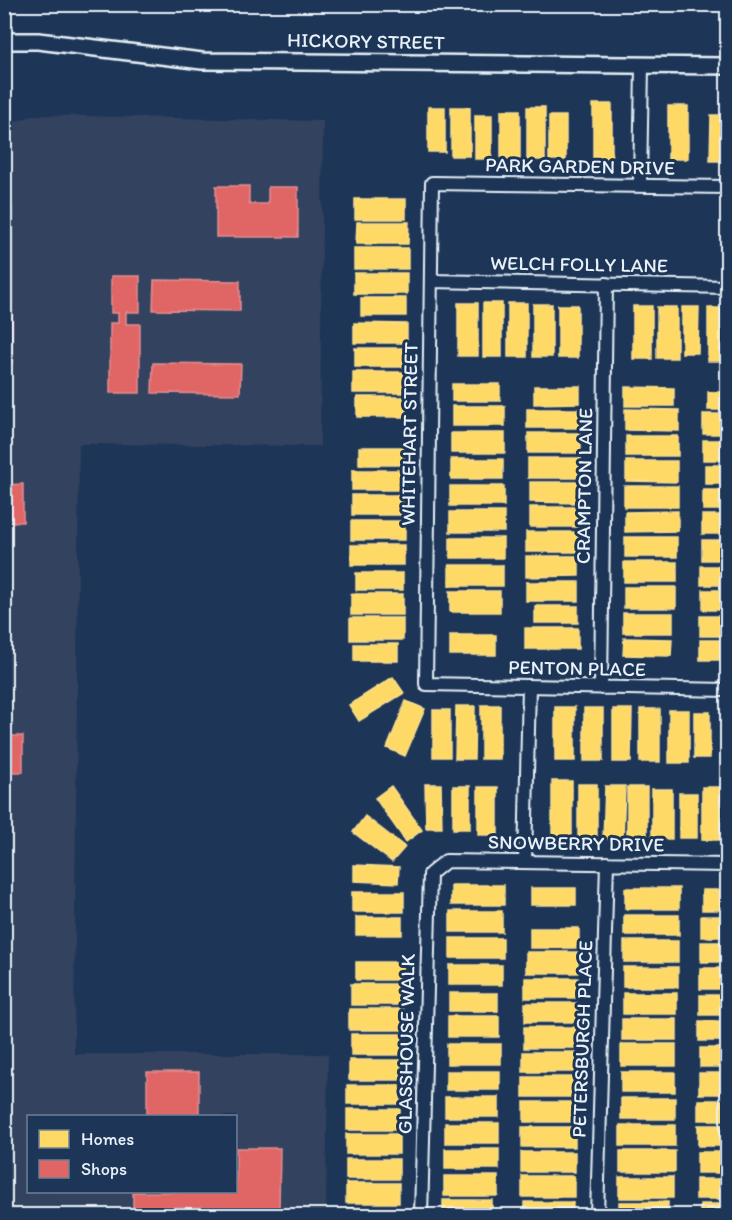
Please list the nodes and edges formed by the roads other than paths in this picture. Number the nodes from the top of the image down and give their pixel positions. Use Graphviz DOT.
graph roads {
  1 [pos="4,41"];
  2 [pos="642,65"];
  3 [pos="728,66"];
  4 [pos="432,183"];
  5 [pos="640,186"];
  6 [pos="728,187"];
  7 [pos="431,281"];
  8 [pos="606,285"];
  9 [pos="728,287"];
  10 [pos="426,684"];
  11 [pos="529,686"];
  12 [pos="601,688"];
  13 [pos="728,690"];
  14 [pos="525,862"];
  15 [pos="607,863"];
  16 [pos="728,865"];
  17 [pos="430,874"];
  18 [pos="421,1215"];
  19 [pos="597,1215"];
  1 -- 2 [label="street, HICKORY STREET"];
  2 -- 3 [label="street, HICKORY STREET"];
  2 -- 5 [label="street"];
  4 -- 5 [label="street, PARK GARDEN DRIVE"];
  4 -- 7 [label="street, WHITEHART STREET"];
  5 -- 6 [label="street, PARK GARDEN DRIVE"];
  7 -- 8 [label="street, WELCH FOLLY LANE"];
  7 -- 10 [label="street, WHITEHART STREET"];
  8 -- 9 [label="street, WELCH FOLLY LANE"];
  8 -- 12 [label="street, CRAMPTON LANE"];
  10 -- 11 [label="street, PENTON PLACE"];
  11 -- 12 [label="street, PENTON PLACE"];
  11 -- 14 [label="street"];
  12 -- 13 [label="street, PENTON PLACE"];
  14 -- 15 [label="street, SNOWBERRY DRIVE"];
  14 -- 17 [label="street, SNOWBERRY DRIVE"];
  15 -- 16 [label="street, SNOWBERRY DRIVE"];
  15 -- 19 [label="street, PETERSBURGH PLACE"];
  17 -- 18 [label="street, GLASSHOUSE WALK"];
}
